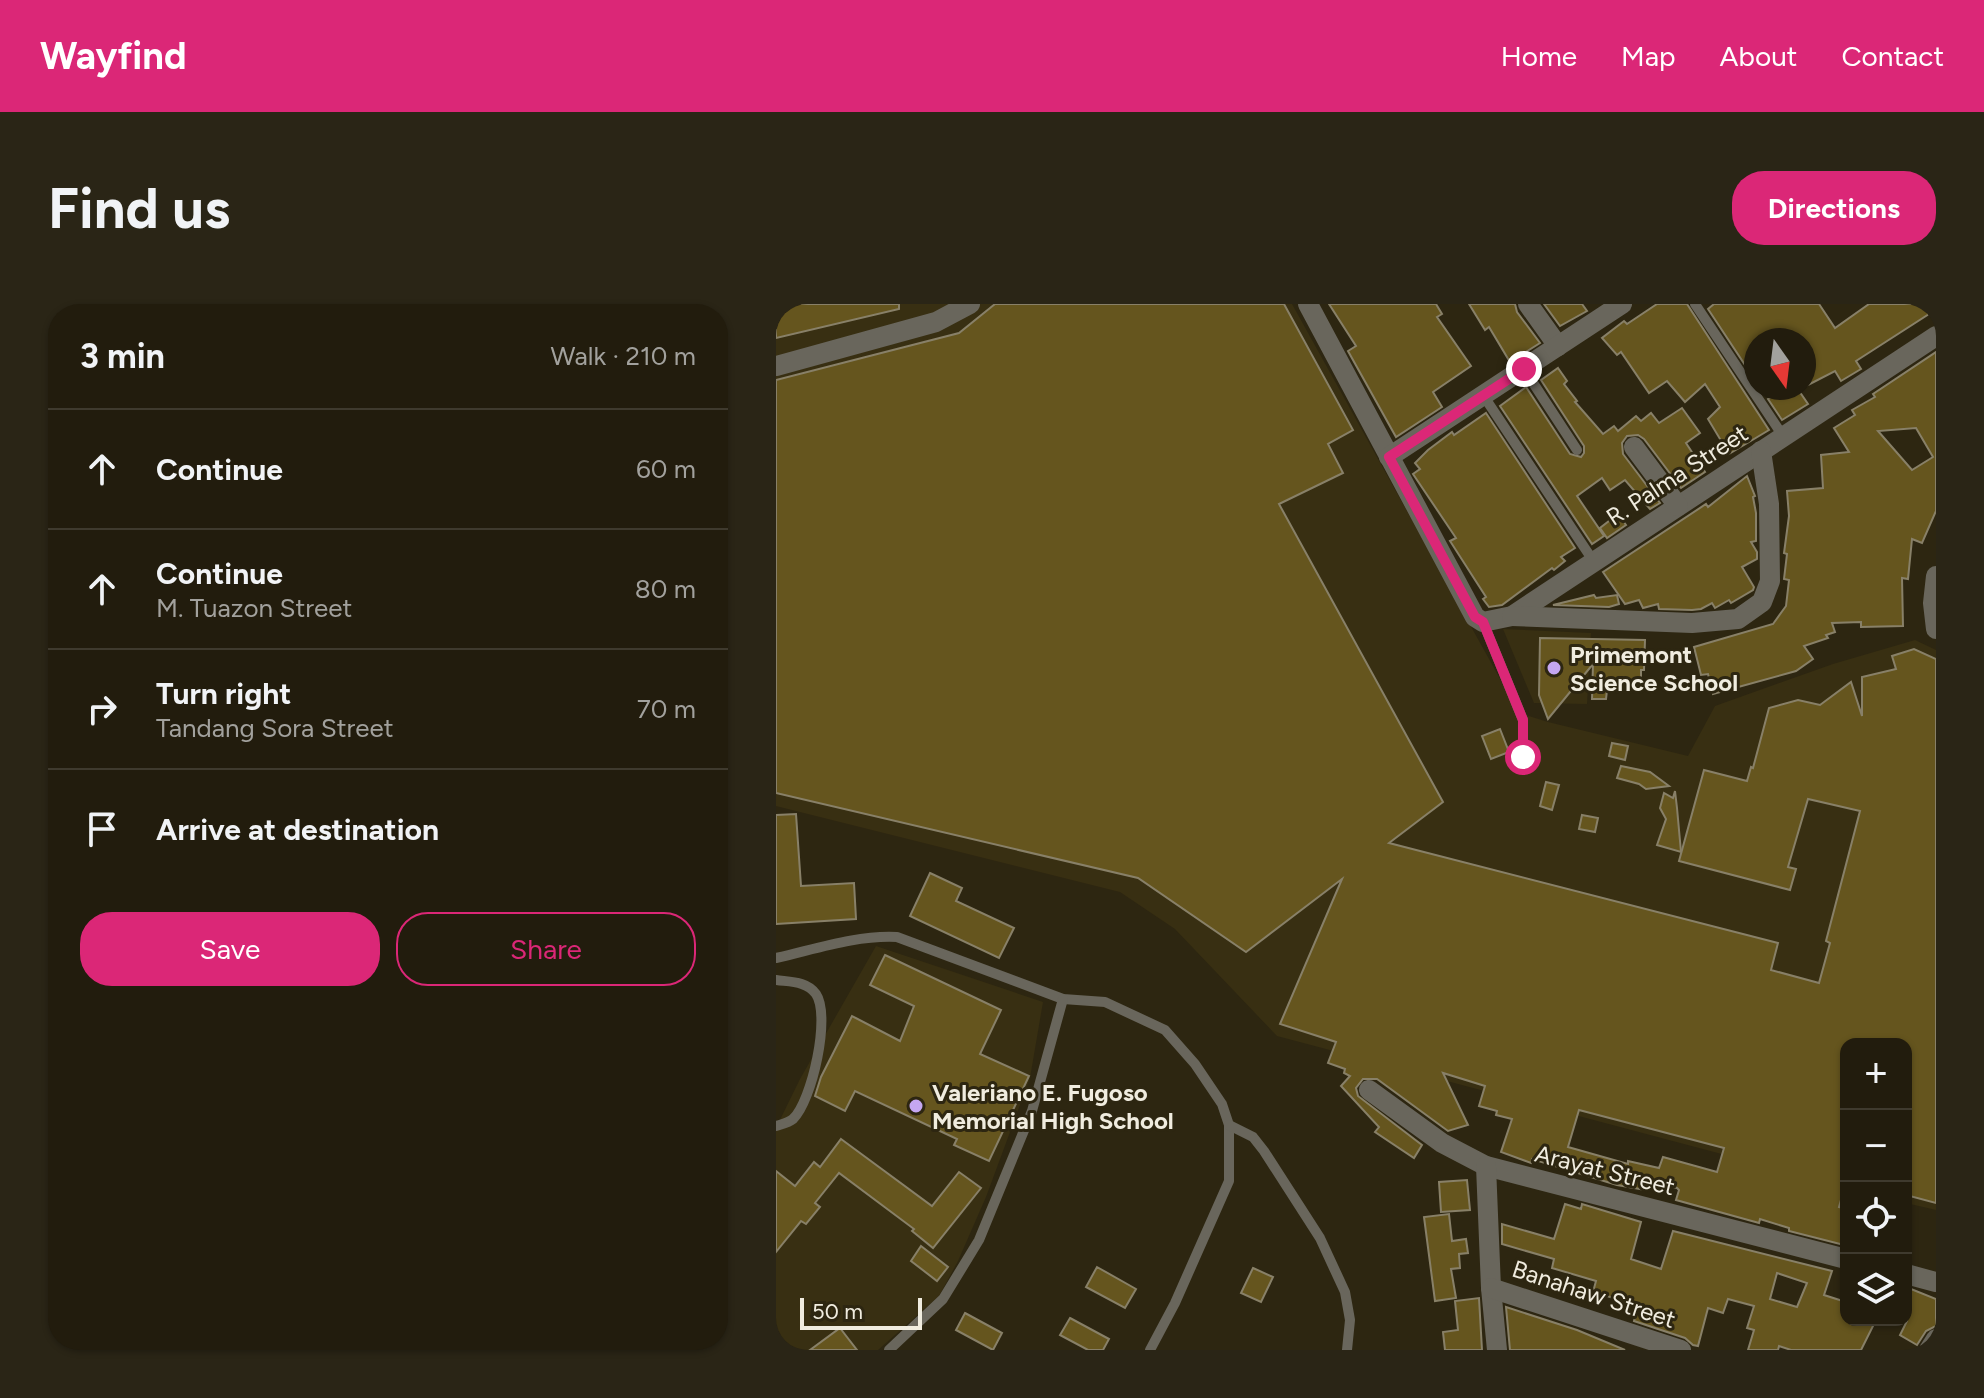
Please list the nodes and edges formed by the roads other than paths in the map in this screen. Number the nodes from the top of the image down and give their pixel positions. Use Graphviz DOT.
graph roads {
  1 [pos="970,304"];
  2 [pos="1308,304"];
  3 [pos="1528,304"];
  4 [pos="1622,304"];
  5 [pos="1695,304"];
  6 [pos="1936,336"];
  7 [pos="1558,346"];
  8 [pos="776,366"];
  9 [pos="1524,369"];
  10 [pos="1483,395"];
  11 [pos="1783,436"];
  12 [pos="1634,447"];
  13 [pos="1577,450"];
  14 [pos="1761,451"];
  15 [pos="1389,457"];
  16 [pos="1678,506"];
  17 [pos="1594,562"];
  18 [pos="1936,576"];
  19 [pos="1512,616"];
  20 [pos="1483,622"];
  21 [pos="1936,629"];
  22 [pos="1523,757"];
  23 [pos="776,958"];
  24 [pos="776,980"];
  25 [pos="1063,999"];
  26 [pos="1369,1090"];
  27 [pos="1229,1125"];
  28 [pos="776,1126"];
  29 [pos="1486,1166"];
  30 [pos="1840,1257"];
  31 [pos="1912,1276"];
  32 [pos="1936,1282"];
  33 [pos="1491,1288"];
  34 [pos="1936,1339"];
  35 [pos="889,1350"];
  36 [pos="1150,1350"];
  37 [pos="1347,1350"];
  38 [pos="1497,1350"];
  39 [pos="1681,1350"];
  40 [pos="1929,1350"];
  1 -- 8 [label="street"];
  2 -- 15 [label="street"];
  3 -- 7 [label="street"];
  4 -- 7 [label="street"];
  5 -- 11 [label="lane"];
  6 -- 11 [label="street, R. Palma Street"];
  7 -- 9 [label="street"];
  9 -- 10 [label="street"];
  9 -- 13 [label="lane"];
  10 -- 15 [label="street"];
  10 -- 17 [label="lane"];
  11 -- 14 [label="street, R. Palma Street"];
  12 -- 16 [label="street"];
  14 -- 16 [label="street, R. Palma Street"];
  14 -- 19 [label="street"];
  15 -- 20 [label="street"];
  16 -- 17 [label="street, R. Palma Street"];
  17 -- 19 [label="street, R. Palma Street"];
  18 -- 21 [label="street"];
  19 -- 20 [label="street, R. Palma Street"];
  20 -- 22 [label="lane"];
  23 -- 25 [label="lane"];
  24 -- 28 [label="lane"];
  25 -- 27 [label="lane"];
  25 -- 35 [label="lane"];
  26 -- 29 [label="street, Arayat Street"];
  27 -- 36 [label="lane"];
  27 -- 37 [label="lane"];
  29 -- 30 [label="street, Arayat Street"];
  29 -- 33 [label="street"];
  31 -- 32 [label="street"];
  33 -- 38 [label="street"];
  33 -- 39 [label="street, Banahaw Street"];
  34 -- 40 [label="street"];
}
